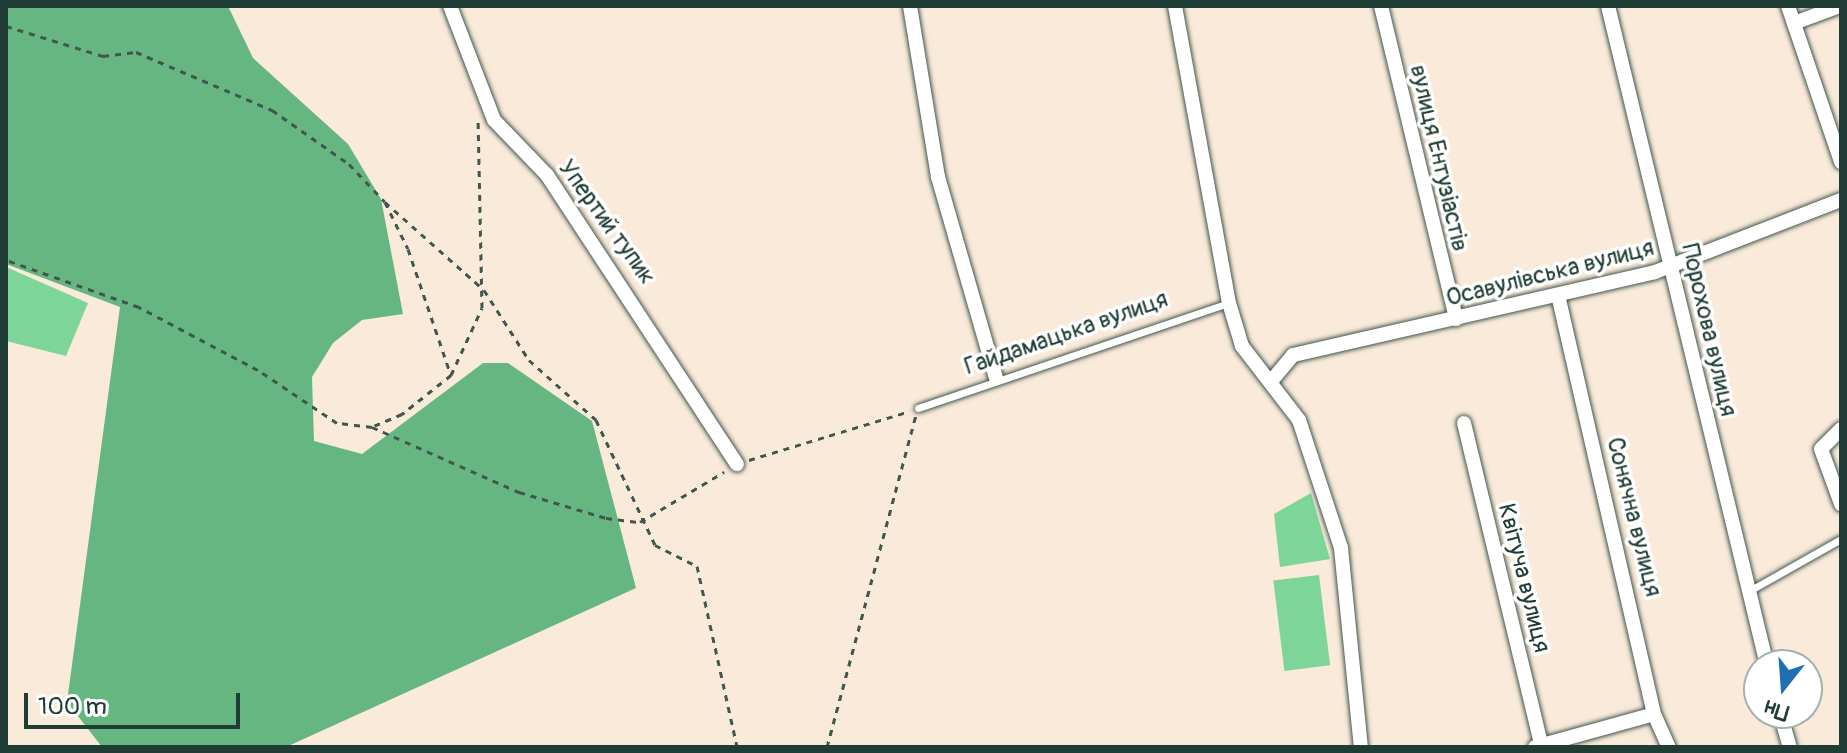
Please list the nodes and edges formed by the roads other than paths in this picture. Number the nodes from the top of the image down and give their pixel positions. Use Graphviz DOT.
graph roads {
  1 [pos="450,6"];
  2 [pos="910,6"];
  3 [pos="1175,6"];
  4 [pos="1381,6"];
  5 [pos="1608,6"];
  6 [pos="1788,6"];
  7 [pos="1840,6"];
  8 [pos="1794,23"];
  9 [pos="1841,162"];
  10 [pos="1841,200"];
  11 [pos="1671,265"];
  12 [pos="1558,295"];
  13 [pos="1229,303"];
  14 [pos="1456,319"];
  15 [pos="996,378"];
  16 [pos="1273,379"];
  17 [pos="918,408"];
  18 [pos="1464,423"];
  19 [pos="1841,429"];
  20 [pos="737,464"];
  21 [pos="1841,504"];
  22 [pos="1841,539"];
  23 [pos="1747,592"];
  24 [pos="1763,649"];
  25 [pos="1654,714"];
  26 [pos="1538,745"];
  27 [pos="1361,747"];
  28 [pos="1669,747"];
  1 -- 20 [label="street, Упертий тупик"];
  2 -- 15 [label="street"];
  3 -- 13 [label="street"];
  4 -- 14 [label="street, вулиця Ентузіастів"];
  5 -- 11 [label="street, Порохова вулиця"];
  6 -- 8 [label="street"];
  7 -- 8 [label="street"];
  8 -- 9 [label="street"];
  10 -- 11 [label="street, Осавулівська вулиця"];
  11 -- 12 [label="street, Осавулівська вулиця"];
  11 -- 23 [label="street, Порохова вулиця"];
  12 -- 14 [label="street, Осавулівська вулиця"];
  12 -- 25 [label="street, Сонячна вулиця"];
  13 -- 15 [label="lane, Гайдамацька вулиця"];
  13 -- 16 [label="street"];
  14 -- 16 [label="street, Осавулівська вулиця"];
  15 -- 17 [label="lane, Гайдамацька вулиця"];
  16 -- 27 [label="street"];
  18 -- 26 [label="street, Квітуча вулиця"];
  19 -- 21 [label="street"];
  22 -- 23 [label="lane"];
  23 -- 24 [label="street, Порохова вулиця"];
  25 -- 26 [label="street"];
  25 -- 28 [label="street, Сонячна вулиця"];
}
